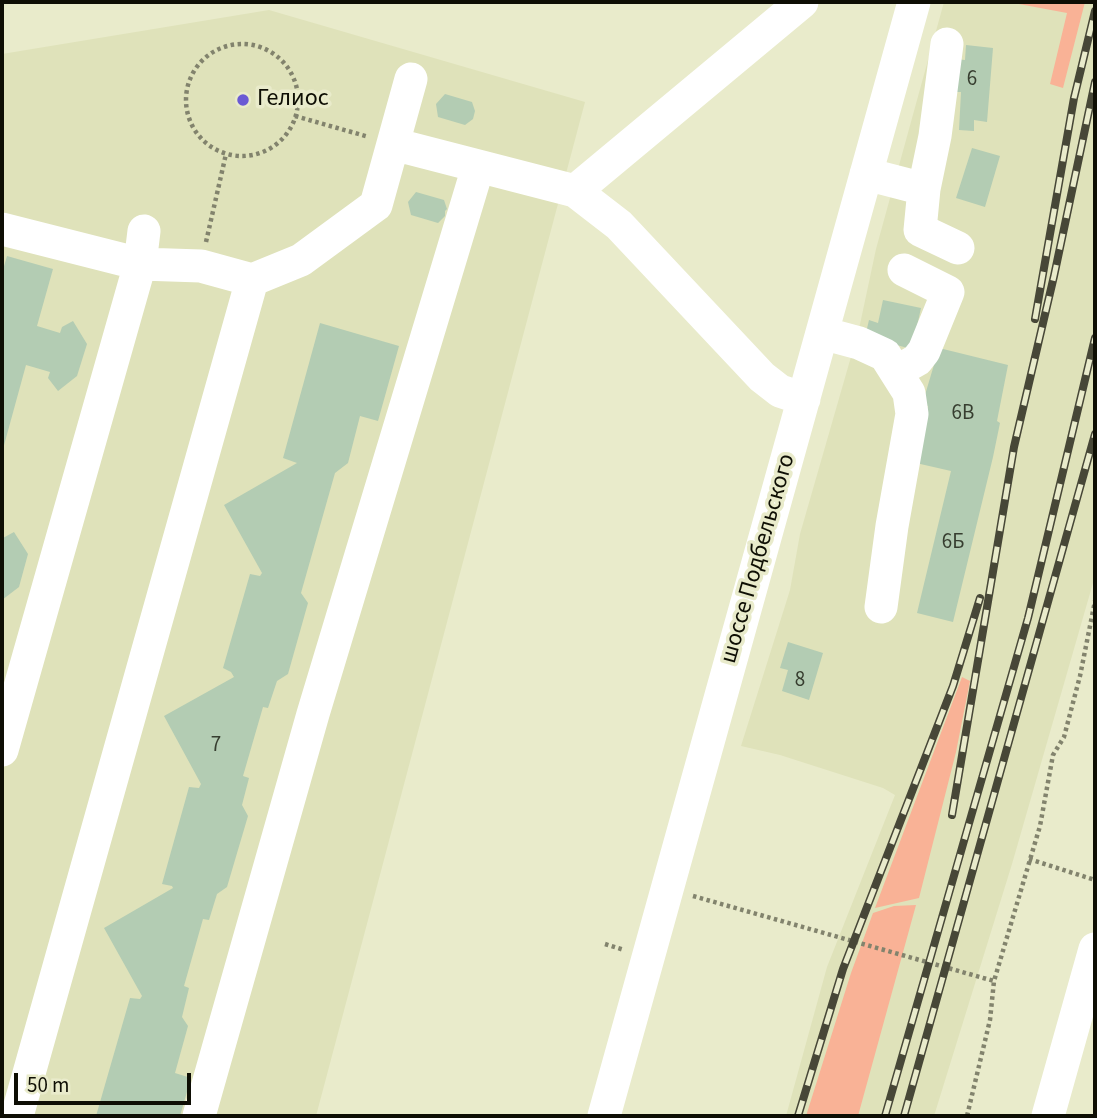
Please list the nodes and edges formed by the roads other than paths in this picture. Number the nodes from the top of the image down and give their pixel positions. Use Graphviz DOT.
graph roads {
  1 [pos="802,2"];
  2 [pos="925,29"];
  3 [pos="411,79"];
  4 [pos="393,144"];
  5 [pos="478,167"];
  6 [pos="866,174"];
  7 [pos="923,189"];
  8 [pos="575,191"];
  9 [pos="2,229"];
  10 [pos="142,247"];
  11 [pos="958,248"];
  12 [pos="904,270"];
  13 [pos="252,280"];
  14 [pos="822,332"];
  15 [pos="896,372"];
  16 [pos="804,399"];
  17 [pos="881,607"];
  18 [pos="2,750"];
  19 [pos="1095,949"];
  20 [pos="17,1116"];
  21 [pos="199,1116"];
  22 [pos="604,1116"];
  23 [pos="1048,1116"];
  1 -- 8 [label="street"];
  2 -- 6 [label="street, шоссе Подбельского"];
  2 -- 7 [label="street"];
  3 -- 4 [label="street"];
  4 -- 5 [label="street"];
  4 -- 13 [label="street"];
  5 -- 8 [label="street"];
  5 -- 21 [label="street"];
  6 -- 7 [label="street"];
  6 -- 14 [label="street, шоссе Подбельского"];
  7 -- 11 [label="street"];
  8 -- 16 [label="street"];
  9 -- 10 [label="street"];
  10 -- 13 [label="street"];
  10 -- 18 [label="street"];
  12 -- 15 [label="street"];
  13 -- 20 [label="street"];
  14 -- 15 [label="street"];
  14 -- 16 [label="street, шоссе Подбельского"];
  15 -- 17 [label="street"];
  16 -- 22 [label="street, шоссе Подбельского"];
  19 -- 23 [label="street"];
}
